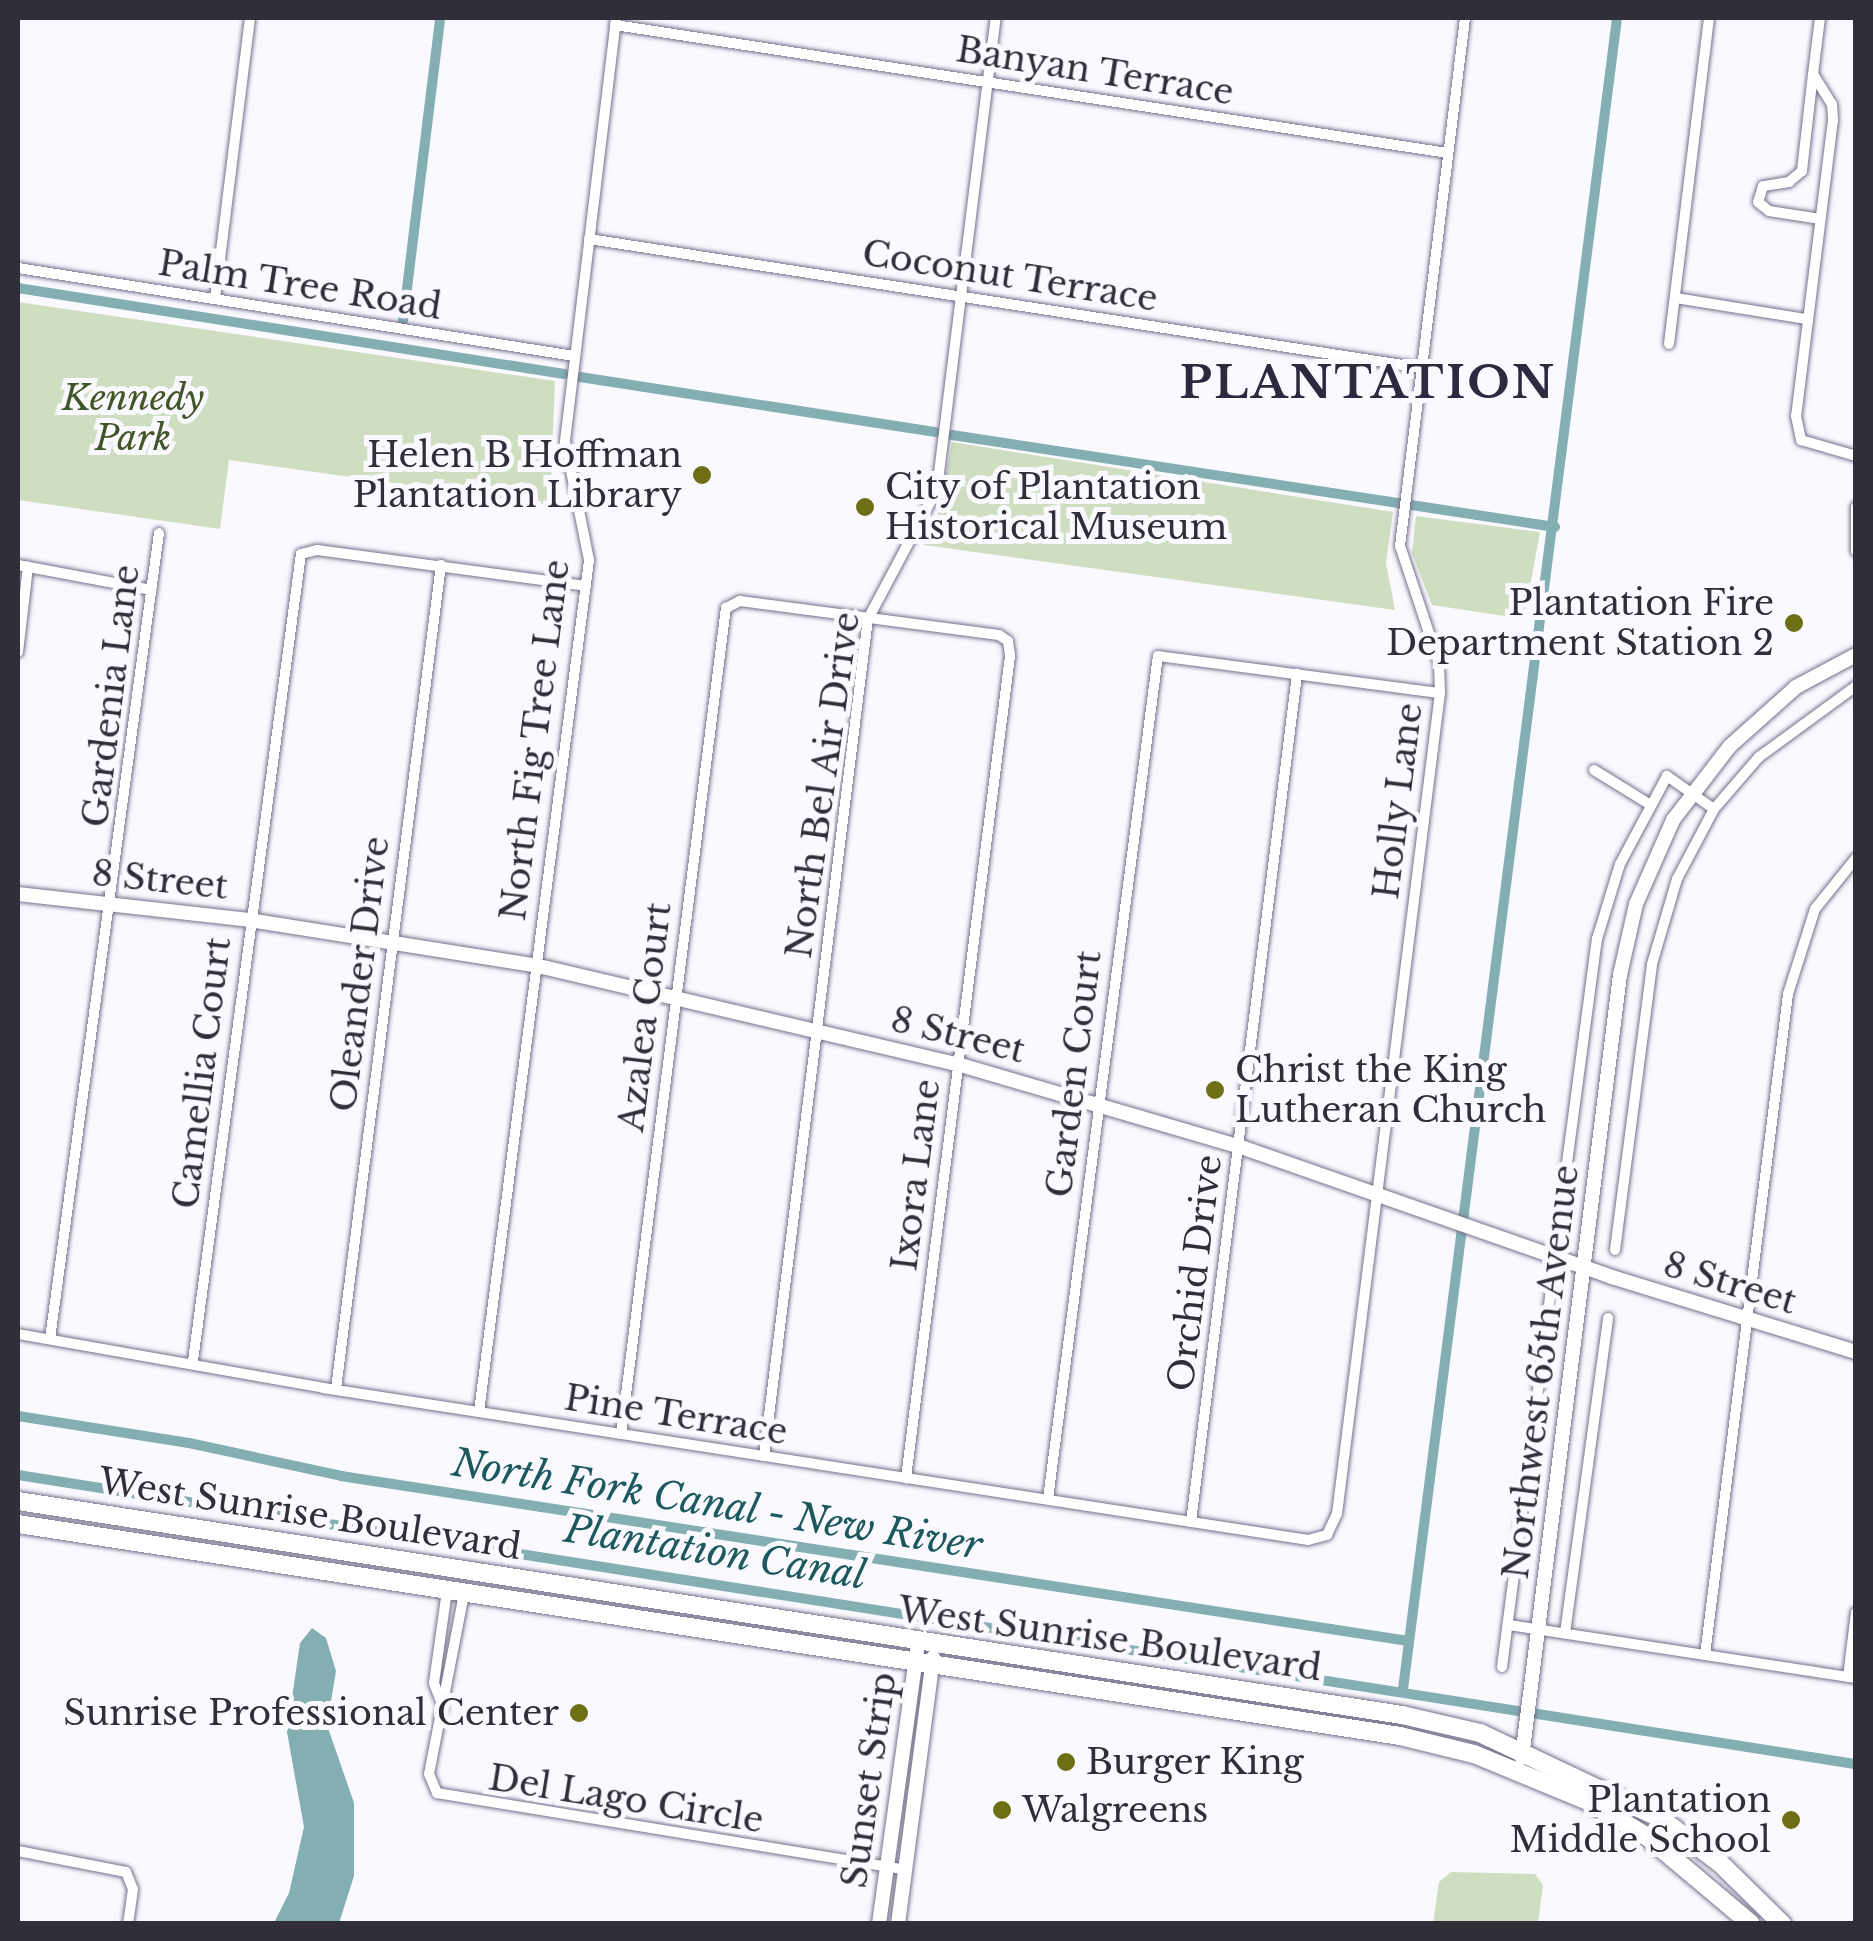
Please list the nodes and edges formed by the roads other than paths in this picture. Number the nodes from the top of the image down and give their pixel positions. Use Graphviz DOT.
graph roads {
  1 [pos="250,18"];
  2 [pos="996,18"];
  3 [pos="1465,18"];
  4 [pos="1710,18"];
  5 [pos="1820,18"];
  6 [pos="615,21"];
  7 [pos="1813,74"];
  8 [pos="988,83"];
  9 [pos="1448,153"];
  10 [pos="1820,219"];
  11 [pos="589,239"];
  12 [pos="18,268"];
  13 [pos="961,296"];
  14 [pos="1676,298"];
  15 [pos="215,299"];
  16 [pos="1806,319"];
  17 [pos="1669,344"];
  18 [pos="574,356"];
  19 [pos="1422,368"];
  20 [pos="1856,456"];
  21 [pos="1856,507"];
  22 [pos="159,533"];
  23 [pos="1856,551"];
  24 [pos="441,565"];
  25 [pos="23,566"];
  26 [pos="586,586"];
  27 [pos="152,590"];
  28 [pos="868,619"];
  29 [pos="18,652"];
  30 [pos="1856,655"];
  31 [pos="1297,674"];
  32 [pos="1856,686"];
  33 [pos="1440,694"];
  34 [pos="1594,770"];
  35 [pos="1692,794"];
  36 [pos="1649,804"];
  37 [pos="1714,809"];
  38 [pos="1856,858"];
  39 [pos="18,894"];
  40 [pos="106,905"];
  41 [pos="249,920"];
  42 [pos="391,942"];
  43 [pos="534,965"];
  44 [pos="675,997"];
  45 [pos="816,1030"];
  46 [pos="957,1064"];
  47 [pos="1098,1102"];
  48 [pos="1238,1146"];
  49 [pos="1378,1194"];
  50 [pos="1558,1224"];
  51 [pos="1615,1250"];
  52 [pos="1584,1268"];
  53 [pos="1551,1290"];
  54 [pos="1608,1318"];
  55 [pos="1747,1322"];
  56 [pos="18,1334"];
  57 [pos="50,1339"];
  58 [pos="1856,1352"];
  59 [pos="194,1361"];
  60 [pos="336,1389"];
  61 [pos="479,1412"];
  62 [pos="620,1434"];
  63 [pos="764,1456"];
  64 [pos="906,1478"];
  65 [pos="1048,1499"];
  66 [pos="18,1501"];
  67 [pos="1191,1522"];
  68 [pos="18,1524"];
  69 [pos="234,1535"];
  70 [pos="1327,1535"];
  71 [pos="159,1546"];
  72 [pos="446,1569"];
  73 [pos="338,1577"];
  74 [pos="455,1593"];
  75 [pos="651,1600"];
  76 [pos="1856,1612"];
  77 [pos="1509,1625"];
  78 [pos="1539,1629"];
  79 [pos="1565,1632"];
  80 [pos="926,1646"];
  81 [pos="1705,1654"];
  82 [pos="1502,1666"];
  83 [pos="923,1667"];
  84 [pos="1852,1678"];
  85 [pos="440,1699"];
  86 [pos="1524,1750"];
  87 [pos="1518,1770"];
  88 [pos="1616,1818"];
  89 [pos="1702,1850"];
  90 [pos="18,1851"];
  91 [pos="887,1867"];
  92 [pos="905,1870"];
  93 [pos="128,1924"];
  94 [pos="879,1924"];
  95 [pos="898,1924"];
  96 [pos="1752,1924"];
  97 [pos="1782,1924"];
  1 -- 15 [label="street"];
  2 -- 8 [label="street, North Bel Air Drive"];
  3 -- 9 [label="street, Holly Lane"];
  4 -- 14 [label="street"];
  5 -- 7 [label="street"];
  6 -- 8 [label="street, Banyan Terrace"];
  6 -- 11 [label="street, North Fig Tree Lane"];
  7 -- 10 [label="street"];
  7 -- 10 [label="street"];
  8 -- 9 [label="street, Banyan Terrace"];
  8 -- 13 [label="street, North Bel Air Drive"];
  9 -- 19 [label="street, Holly Lane"];
  10 -- 16 [label="street"];
  11 -- 13 [label="street, Coconut Terrace"];
  11 -- 18 [label="street, North Fig Tree Lane"];
  12 -- 15 [label="street, Palm Tree Road"];
  13 -- 19 [label="street, Coconut Terrace"];
  13 -- 28 [label="street, North Bel Air Drive"];
  14 -- 16 [label="street"];
  14 -- 17 [label="street"];
  15 -- 18 [label="street, Palm Tree Road"];
  16 -- 20 [label="street"];
  18 -- 26 [label="street, North Fig Tree Lane"];
  19 -- 33 [label="street, Holly Lane"];
  21 -- 23 [label="street"];
  22 -- 27 [label="street, Gardenia Lane"];
  24 -- 26 [label="street"];
  24 -- 41 [label="street, Camellia Court"];
  24 -- 42 [label="street, Oleander Drive"];
  25 -- 27 [label="street"];
  25 -- 29 [label="street"];
  26 -- 43 [label="street, North Fig Tree Lane"];
  27 -- 40 [label="street, Gardenia Lane"];
  28 -- 44 [label="street, Azalea Court"];
  28 -- 45 [label="street, North Bel Air Drive"];
  28 -- 46 [label="street, Ixora Lane"];
  30 -- 35 [label="street, Northwest 65th Avenue"];
  31 -- 33 [label="street"];
  31 -- 47 [label="street, Garden Court"];
  31 -- 48 [label="street, Orchid Drive"];
  32 -- 37 [label="street"];
  33 -- 49 [label="street, Holly Lane"];
  34 -- 36 [label="street"];
  35 -- 36 [label="street"];
  35 -- 37 [label="street"];
  35 -- 52 [label="street, Northwest 65th Avenue"];
  36 -- 50 [label="street"];
  37 -- 51 [label="street"];
  38 -- 55 [label="street"];
  39 -- 40 [label="street, 8 Street"];
  40 -- 41 [label="street, 8 Street"];
  40 -- 57 [label="street, Gardenia Lane"];
  41 -- 42 [label="street, 8 Street"];
  41 -- 59 [label="street, Camellia Court"];
  42 -- 43 [label="street, 8 Street"];
  42 -- 60 [label="street, Oleander Drive"];
  43 -- 44 [label="street, 8 Street"];
  43 -- 61 [label="street, North Fig Tree Lane"];
  44 -- 45 [label="street, 8 Street"];
  44 -- 62 [label="street, Azalea Court"];
  45 -- 46 [label="street, 8 Street"];
  45 -- 63 [label="street, North Bel Air Drive"];
  46 -- 47 [label="street, 8 Street"];
  46 -- 64 [label="street, Ixora Lane"];
  47 -- 48 [label="street, 8 Street"];
  47 -- 65 [label="street, Garden Court"];
  48 -- 49 [label="street, 8 Street"];
  48 -- 67 [label="street, Orchid Drive"];
  49 -- 52 [label="street, 8 Street"];
  49 -- 70 [label="street, Holly Lane"];
  52 -- 55 [label="street, 8 Street"];
  52 -- 78 [label="street, Northwest 65th Avenue"];
  53 -- 77 [label="street"];
  54 -- 79 [label="street"];
  55 -- 58 [label="street, 8 Street"];
  55 -- 81 [label="street"];
  56 -- 57 [label="street, Pine Terrace"];
  57 -- 59 [label="street, Pine Terrace"];
  59 -- 60 [label="street, Pine Terrace"];
  60 -- 61 [label="street, Pine Terrace"];
  61 -- 62 [label="street, Pine Terrace"];
  62 -- 63 [label="street, Pine Terrace"];
  63 -- 64 [label="street, Pine Terrace"];
  64 -- 65 [label="street, Pine Terrace"];
  65 -- 67 [label="street, Pine Terrace"];
  66 -- 69 [label="highway, West Sunrise Boulevard"];
  67 -- 70 [label="street, Pine Terrace"];
  68 -- 71 [label="highway, West Sunrise Boulevard"];
  69 -- 71 [label="highway"];
  69 -- 72 [label="highway, West Sunrise Boulevard"];
  71 -- 73 [label="highway, West Sunrise Boulevard"];
  72 -- 73 [label="highway"];
  72 -- 75 [label="highway, West Sunrise Boulevard"];
  73 -- 74 [label="highway, West Sunrise Boulevard"];
  74 -- 75 [label="highway"];
  74 -- 83 [label="highway, West Sunrise Boulevard"];
  74 -- 85 [label="street, Del Lago Circle"];
  74 -- 85 [label="street, Del Lago Circle"];
  75 -- 80 [label="highway, West Sunrise Boulevard"];
  76 -- 84 [label="street"];
  77 -- 78 [label="street"];
  77 -- 82 [label="street"];
  78 -- 79 [label="street"];
  78 -- 86 [label="street, Northwest 65th Avenue"];
  79 -- 81 [label="street"];
  80 -- 83 [label="street, Sunset Strip"];
  80 -- 86 [label="highway, West Sunrise Boulevard"];
  81 -- 84 [label="street"];
  83 -- 87 [label="highway, West Sunrise Boulevard"];
  83 -- 91 [label="street, Sunset Strip"];
  83 -- 92 [label="street, Sunset Strip"];
  85 -- 91 [label="street, Del Lago Circle"];
  86 -- 87 [label="street, Northwest 65th Avenue"];
  86 -- 89 [label="highway, West Sunrise Boulevard"];
  87 -- 88 [label="highway, West Sunrise Boulevard"];
  88 -- 89 [label="highway"];
  88 -- 96 [label="highway, West Sunrise Boulevard"];
  89 -- 97 [label="highway, West Sunrise Boulevard"];
  90 -- 93 [label="street"];
  91 -- 92 [label="street, Del Lago Circle"];
  91 -- 94 [label="street, Sunset Strip"];
  92 -- 95 [label="street, Sunset Strip"];
}
